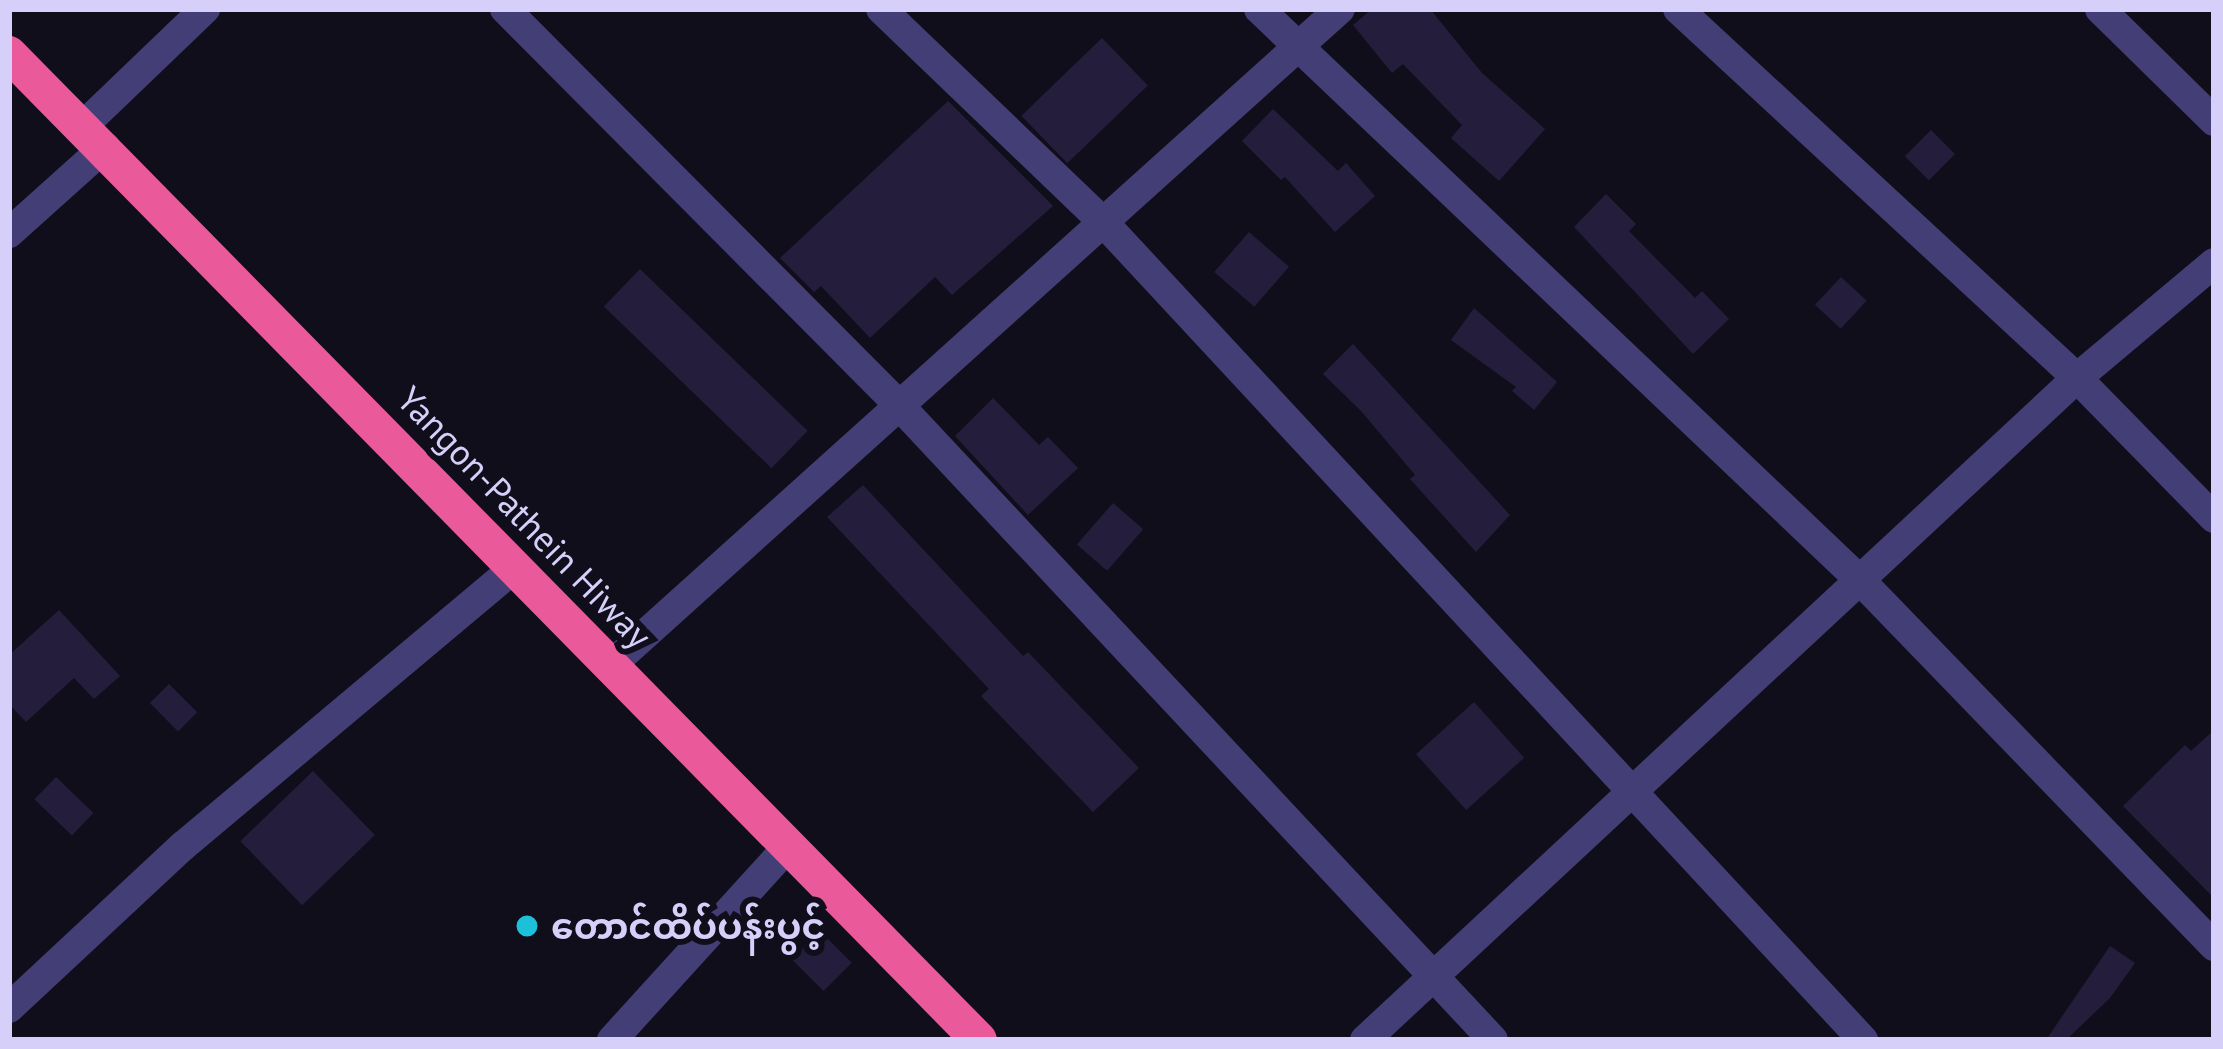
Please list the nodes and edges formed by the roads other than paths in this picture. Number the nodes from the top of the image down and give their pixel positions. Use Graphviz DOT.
graph roads {
  1 [pos="205,9"];
  2 [pos="505,9"];
  3 [pos="881,9"];
  4 [pos="1259,9"];
  5 [pos="1340,9"];
  6 [pos="1678,9"];
  7 [pos="2100,9"];
  8 [pos="1298,48"];
  9 [pos="9,54"];
  10 [pos="2214,121"];
  11 [pos="94,136"];
  12 [pos="1105,224"];
  13 [pos="9,233"];
  14 [pos="2214,263"];
  15 [pos="2078,378"];
  16 [pos="897,403"];
  17 [pos="2214,518"];
  18 [pos="516,567"];
  19 [pos="1861,581"];
  20 [pos="610,666"];
  21 [pos="1636,792"];
  22 [pos="787,848"];
  23 [pos="2214,946"];
  24 [pos="1435,978"];
  25 [pos="9,1008"];
  26 [pos="612,1040"];
  27 [pos="979,1040"];
  28 [pos="1365,1040"];
  29 [pos="1493,1040"];
  30 [pos="1863,1040"];
  1 -- 11 [label="street"];
  2 -- 16 [label="street"];
  3 -- 12 [label="street"];
  4 -- 8 [label="street"];
  5 -- 8 [label="street"];
  6 -- 15 [label="street"];
  7 -- 10 [label="street"];
  8 -- 12 [label="street"];
  8 -- 19 [label="street"];
  9 -- 11 [label="highway, Yangon-Pathein Hiway"];
  11 -- 13 [label="street"];
  11 -- 18 [label="highway, Yangon-Pathein Hiway"];
  12 -- 16 [label="street"];
  12 -- 21 [label="street"];
  14 -- 15 [label="street"];
  15 -- 17 [label="street"];
  15 -- 19 [label="street"];
  16 -- 20 [label="street"];
  16 -- 24 [label="street"];
  18 -- 20 [label="highway, Yangon-Pathein Hiway"];
  18 -- 25 [label="street"];
  19 -- 21 [label="street"];
  19 -- 23 [label="street"];
  20 -- 22 [label="highway, Yangon-Pathein Hiway"];
  21 -- 24 [label="street"];
  21 -- 30 [label="street"];
  22 -- 26 [label="street"];
  22 -- 27 [label="highway, Yangon-Pathein Hiway"];
  24 -- 28 [label="street"];
  24 -- 29 [label="street"];
}
